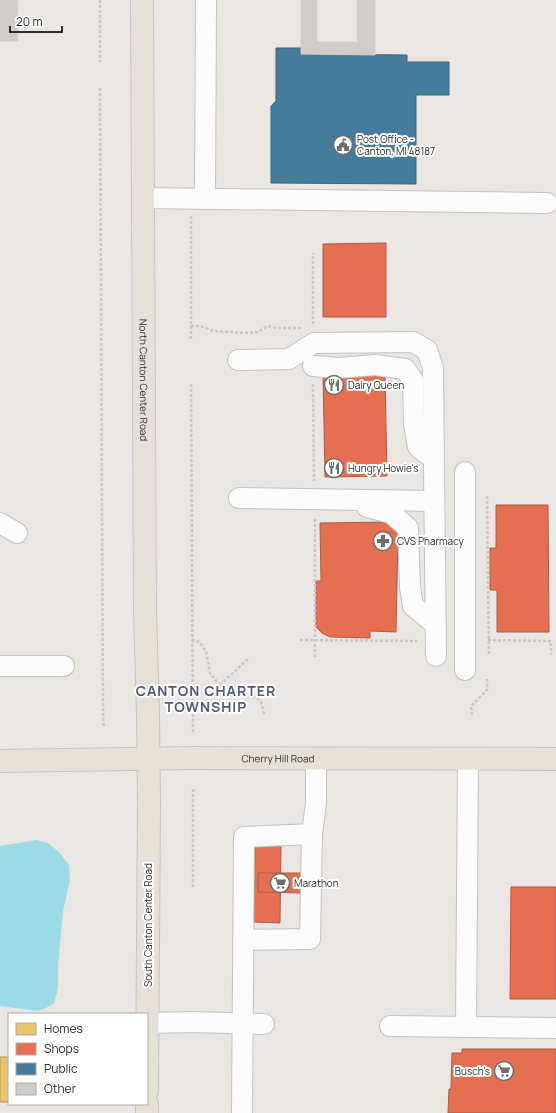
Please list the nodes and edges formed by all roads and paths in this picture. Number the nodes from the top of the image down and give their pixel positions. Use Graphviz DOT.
graph roads {
  1 [pos="100,0"];
  2 [pos="142,0"];
  3 [pos="206,0"];
  4 [pos="100,62"];
  5 [pos="100,88"];
  6 [pos="143,198"];
  7 [pos="205,199"];
  8 [pos="546,203"];
  9 [pos="313,253"];
  10 [pos="191,326"];
  11 [pos="298,328"];
  12 [pos="313,328"];
  13 [pos="238,360"];
  14 [pos="314,372"];
  15 [pos="191,384"];
  16 [pos="434,459"];
  17 [pos="465,472"];
  18 [pos="315,488"];
  19 [pos="487,496"];
  20 [pos="240,498"];
  21 [pos="335,499"];
  22 [pos="434,501"];
  23 [pos="315,515"];
  24 [pos="0,523"];
  25 [pos="17,533"];
  26 [pos="436,625"];
  27 [pos="192,639"];
  28 [pos="300,640"];
  29 [pos="314,640"];
  30 [pos="417,640"];
  31 [pos="482,640"];
  32 [pos="489,640"];
  33 [pos="551,654"];
  34 [pos="436,656"];
  35 [pos="489,656"];
  36 [pos="315,657"];
  37 [pos="249,658"];
  38 [pos="0,666"];
  39 [pos="64,666"];
  40 [pos="465,670"];
  41 [pos="487,679"];
  42 [pos="220,685"];
  43 [pos="264,714"];
  44 [pos="472,715"];
  45 [pos="104,727"];
  46 [pos="193,732"];
  47 [pos="316,758"];
  48 [pos="148,759"];
  49 [pos="468,759"];
  50 [pos="556,759"];
  51 [pos="0,761"];
  52 [pos="193,787"];
  53 [pos="312,834"];
  54 [pos="193,887"];
  55 [pos="243,940"];
  56 [pos="148,1022"];
  57 [pos="243,1023"];
  58 [pos="264,1024"];
  59 [pos="390,1026"];
  60 [pos="466,1026"];
  61 [pos="556,1028"];
  62 [pos="242,1113"];
  1 -- 4 [label="path"];
  2 -- 6 [label="main road, North Canton Center Road"];
  3 -- 7 [label="lane"];
  5 -- 45 [label="path"];
  6 -- 7 [label="lane"];
  6 -- 48 [label="main road, North Canton Center Road"];
  7 -- 8 [label="lane"];
  9 -- 12 [label="path"];
  10 -- 11 [label="path"];
  13 -- 16 [label="lane"];
  14 -- 16 [label="lane"];
  14 -- 18 [label="path"];
  15 -- 27 [label="path"];
  16 -- 22 [label="lane"];
  17 -- 40 [label="lane"];
  19 -- 32 [label="path"];
  20 -- 21 [label="lane"];
  21 -- 22 [label="lane"];
  21 -- 26 [label="lane"];
  22 -- 26 [label="lane"];
  23 -- 29 [label="path"];
  24 -- 25 [label="lane"];
  26 -- 34 [label="lane"];
  27 -- 42 [label="path"];
  27 -- 46 [label="path"];
  28 -- 29 [label="path"];
  29 -- 30 [label="path"];
  29 -- 36 [label="path"];
  31 -- 32 [label="path"];
  32 -- 33 [label="path"];
  32 -- 35 [label="path"];
  37 -- 42 [label="path"];
  38 -- 39 [label="lane"];
  41 -- 44 [label="path"];
  42 -- 43 [label="path"];
  47 -- 48 [label="main road, Cherry Hill Road"];
  47 -- 49 [label="main road, Cherry Hill Road"];
  47 -- 53 [label="lane"];
  48 -- 51 [label="main road, Cherry Hill Road"];
  48 -- 56 [label="main road, South Canton Center Road"];
  49 -- 50 [label="main road, Cherry Hill Road"];
  49 -- 60 [label="lane"];
  52 -- 54 [label="path"];
  53 -- 55 [label="lane"];
  53 -- 55 [label="lane"];
  55 -- 57 [label="lane"];
  56 -- 57 [label="lane"];
  57 -- 58 [label="lane"];
  57 -- 62 [label="lane"];
  59 -- 60 [label="lane"];
  60 -- 61 [label="lane"];
}
